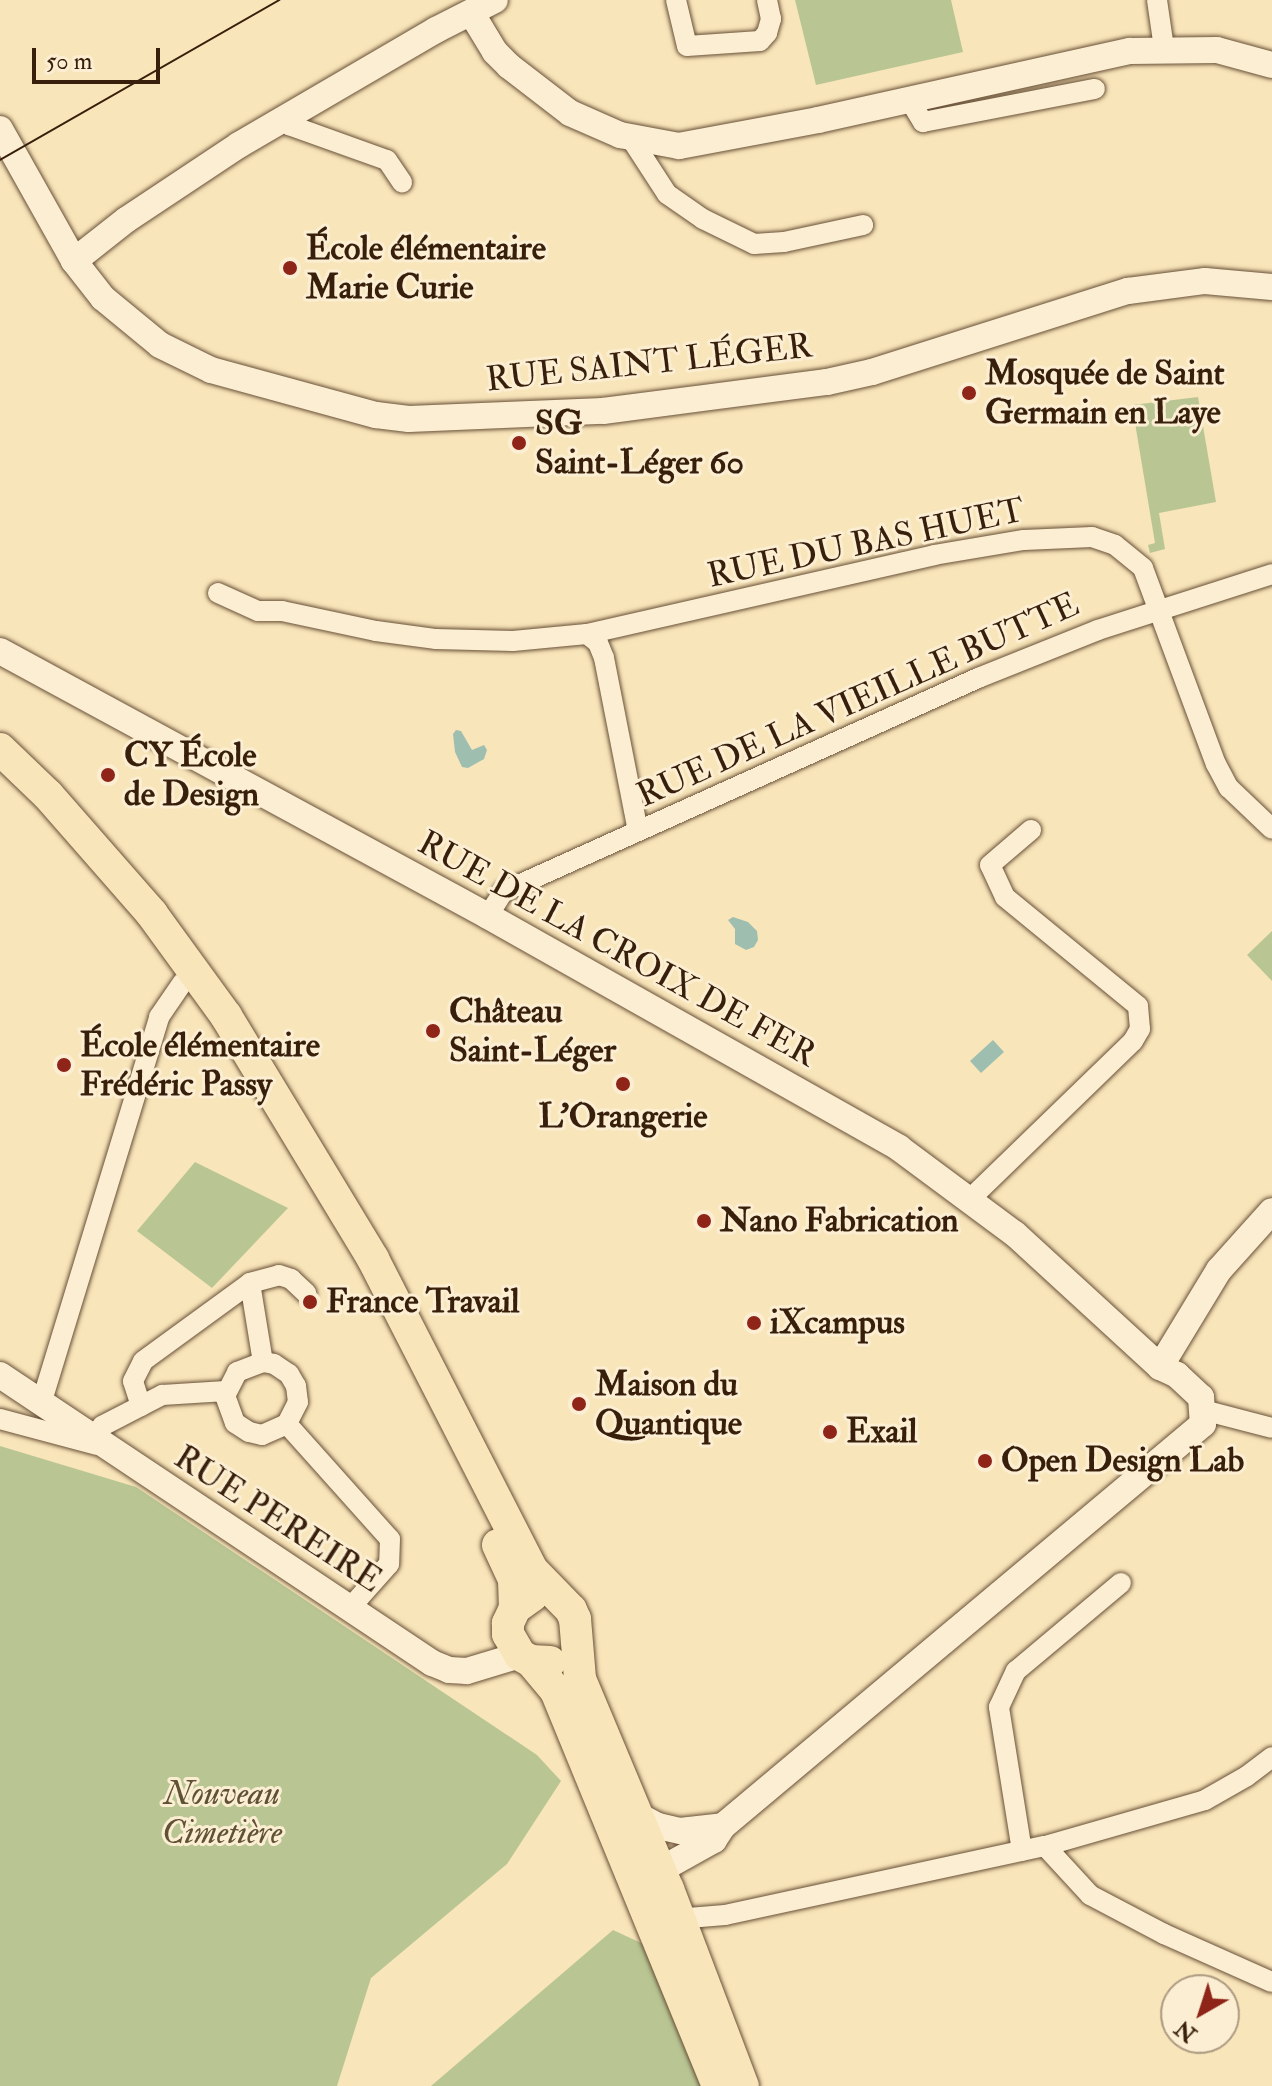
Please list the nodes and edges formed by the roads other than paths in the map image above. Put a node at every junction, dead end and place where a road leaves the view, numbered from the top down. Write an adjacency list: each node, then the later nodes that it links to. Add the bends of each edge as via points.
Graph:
1 (448, 0): 5 (street)
2 (676, 0): 3 (street, via 687,46 760,41 771,19)
3 (767, 0)
4 (1157, 0): 6 (street)
5 (480, 5): 10 (street); 12 (street, via 495,52 526,81 570,113)
6 (1164, 48): 7 (street); 9 (street)
7 (1270, 59)
8 (1095, 89): 9 (street, via 923,122)
9 (909, 99): 12 (street, via 709,142 679,146)
10 (286, 119): 13 (street, via 289,125 387,160); 15 (street, via 126,220)
11 (0, 129): 15 (street, RUE SAINT LÉGER)
12 (630, 137): 14 (street, via 667,194 754,244)
13 (402, 182)
14 (863, 225)
15 (74, 261): 16 (street, RUE SAINT LÉGER, via 103,298 160,345 211,370 409,419 603,411 827,382 1128,291 1205,281)
16 (1272, 287)
17 (1272, 574): 19 (street, RUE DE LA VIEILLE BUTTE)
18 (218, 593): 20 (street, RUE DU BAS HUET, via 258,611 436,639 513,641)
19 (1157, 612): 20 (street, RUE DU BAS HUET, via 1143,568 1130,555 1115,545 1077,536 934,555); 24 (street, RUE DU BAS HUET, via 1229,788); 26 (street, RUE DE LA VIEILLE BUTTE, via 978,678)
20 (587, 634): 26 (street, via 604,658)
21 (0, 651): 27 (street, RUE DE LA CROIX DE FER)
22 (0, 749): 45 (main road, via 48,795 152,914 226,1016 373,1259 533,1571)
23 (0, 774): 28 (main road, via 96,873)
24 (1272, 829)
25 (1031, 830): 29 (street, via 990,865 1005,897 1138,1006 1140,1029)
26 (638, 831): 27 (street, RUE DE LA VIEILLE BUTTE, via 503,892)
27 (488, 916): 29 (street, RUE DE LA CROIX DE FER, via 899,1148)
28 (183, 982): 37 (street, via 159,1017); 47 (main road, via 355,1262 514,1580)
29 (969, 1200): 34 (street, RUE DE LA CROIX DE FER, via 1015,1234)
30 (1272, 1211): 34 (street, via 1219,1270)
31 (250, 1283): 32 (street, via 279,1275); 33 (street); 38 (street, via 143,1361 133,1381)
32 (306, 1293)
33 (263, 1362): 36 (street, via 237,1372); 41 (street, via 284,1370 296,1386 297,1408)
34 (1160, 1367): 39 (street, RUE DE LA CROIX DE FER, via 1164,1380)
35 (0, 1375): 37 (street, RUE PEREIRE)
36 (226, 1391): 38 (street, via 162,1395); 41 (street, via 229,1413 244,1430 266,1435)
37 (41, 1404): 43 (street, RUE PEREIRE)
38 (141, 1406): 43 (street, via 102,1426)
39 (1203, 1410): 42 (street); 53 (street, via 1203,1424)
40 (0, 1419): 43 (street)
41 (287, 1424): 46 (street, via 390,1539 387,1567)
42 (1272, 1428)
43 (101, 1444): 46 (street, RUE PEREIRE)
44 (1121, 1583): 55 (street, via 1016,1671 999,1707)
45 (556, 1597): 47 (main road, via 533,1595); 48 (main road, via 571,1610)
46 (349, 1609): 50 (street, RUE PEREIRE, via 432,1663 457,1671)
47 (511, 1615): 49 (main road, via 512,1646); 50 (street, via 500,1643)
48 (575, 1639): 49 (main road, via 552,1661); 52 (main road, via 580,1679)
49 (525, 1658): 50 (street); 56 (main road, via 556,1691)
50 (479, 1668)
51 (1272, 1757): 54 (street, via 1205,1800)
52 (637, 1815): 53 (street, via 680,1831); 57 (main road)
53 (723, 1826): 57 (street, via 714,1840)
54 (1045, 1846): 55 (street); 59 (street, via 1090,1895)
55 (1022, 1851): 58 (street, via 725,1915)
56 (628, 1859): 57 (street); 60 (main road)
57 (660, 1870): 58 (main road)
58 (676, 1919): 61 (main road)
59 (1272, 1982)
60 (718, 2086)
61 (743, 2086)

